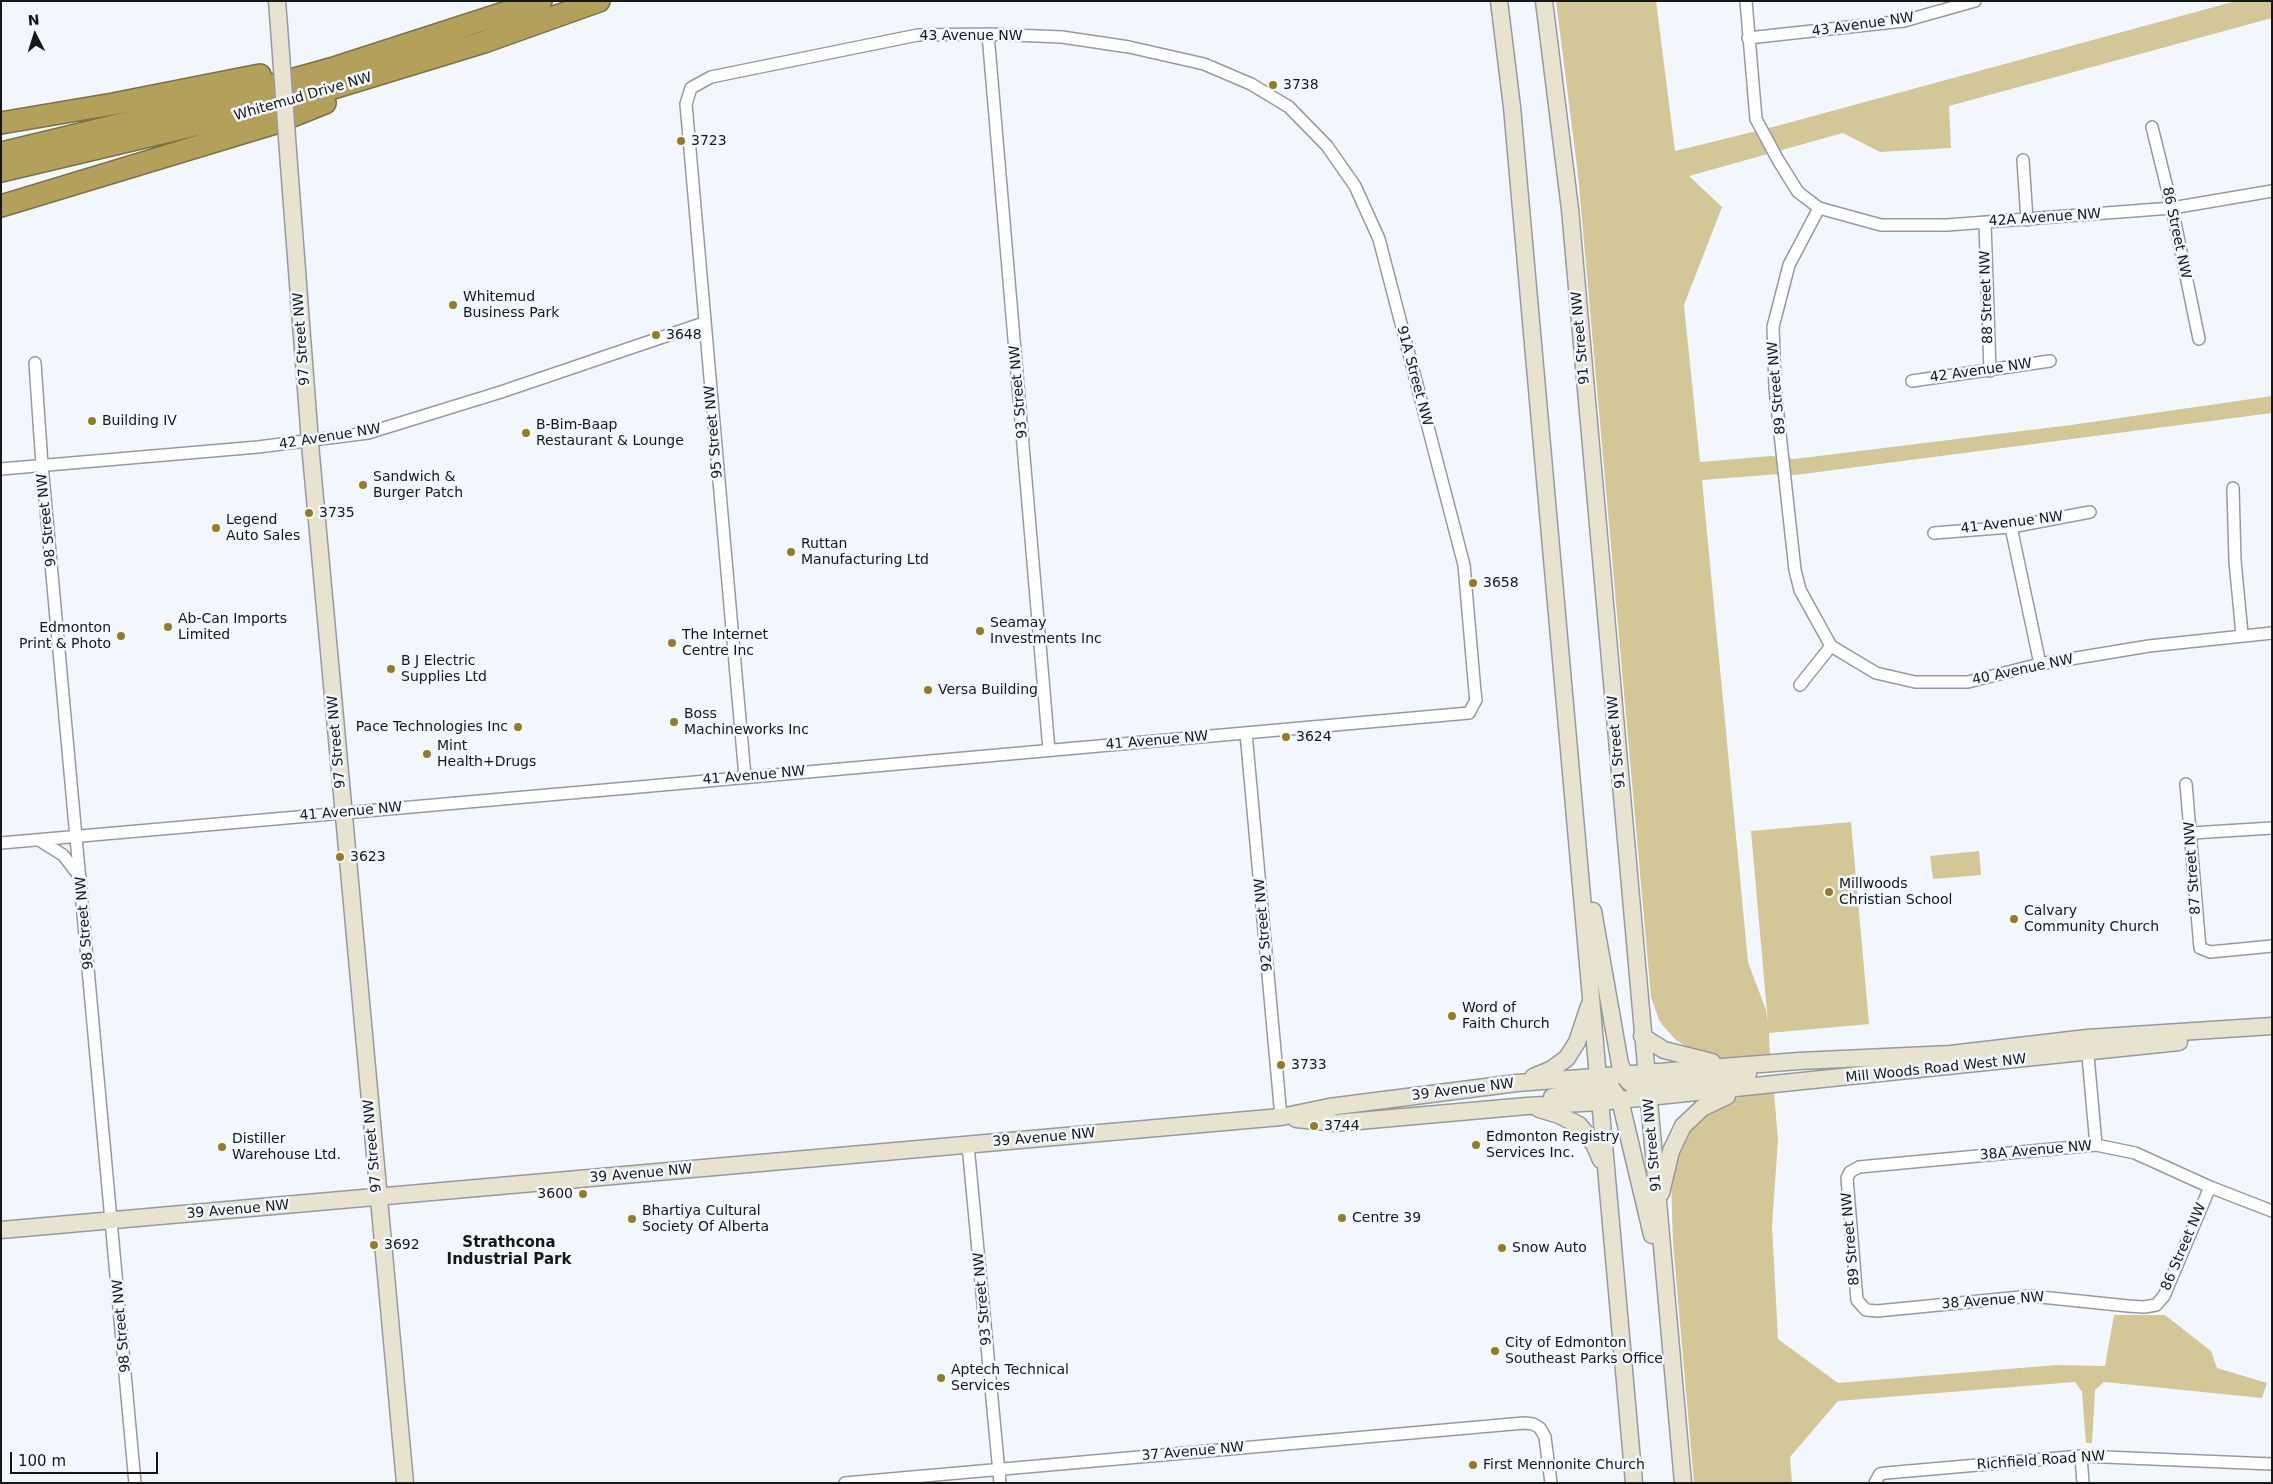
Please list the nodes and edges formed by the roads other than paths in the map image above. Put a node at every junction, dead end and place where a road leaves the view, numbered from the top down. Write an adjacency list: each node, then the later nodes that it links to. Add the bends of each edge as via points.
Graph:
1 (277, 1): 31 (street, 97 Street NW, bridge)
2 (541, 1): 10 (highway, Whitemud Drive NW)
3 (599, 1): 11 (highway, Whitemud Drive NW)
4 (1500, 1): 48 (street)
5 (1544, 1): 60 (street, 91 Street NW, via 1570,209)
6 (1746, 1): 9 (street)
7 (1975, 1): 9 (street, 43 Avenue NW, via 1904,21)
8 (988, 34): 12 (street, 43 Avenue NW, via 1062,37 1130,47 1204,64); 13 (street, 43 Avenue NW, via 898,39 710,77); 45 (street, 93 Street NW)
9 (1748, 38): 21 (street, via 1756,119 1798,192)
10 (337, 67): 14 (highway, via 294,69); 16 (highway, Whitemud Drive NW, via 183,109)
11 (395, 70): 18 (highway, Whitemud Drive NW, via 232,117); 20 (highway, via 299,115)
12 (1252, 84): 43 (street, 91A Street NW, via 1289,107 1327,146 1355,186 1379,239 1464,565 1476,692 1476,700)
13 (691, 88): 25 (street, 95 Street NW, via 686,104)
14 (1, 123)
15 (2152, 127): 22 (street, 86 Street NW)
16 (1, 153)
17 (2023, 160): 23 (street)
18 (1, 171)
19 (2272, 191): 22 (street, 42A Avenue NW)
20 (1, 206)
21 (1819, 208): 24 (street, 42A Avenue NW, via 1881,225); 40 (street, 89 Street NW, via 1789,265 1773,327 1775,388 1795,570 1800,590)
22 (2172, 208): 23 (street, 42A Avenue NW); 26 (street, 86 Street NW)
23 (2027, 220): 24 (street, 42A Avenue NW)
24 (1985, 223): 29 (street, 88 Street NW)
25 (704, 324): 31 (street, 42 Avenue NW, via 396,426); 46 (street, 95 Street NW)
26 (2200, 339)
27 (2050, 361): 29 (street, 42 Avenue NW)
28 (35, 363): 32 (street, 98 Street NW)
29 (1990, 370): 30 (street, 42 Avenue NW)
30 (1912, 380)
31 (310, 442): 32 (street, 42 Avenue NW); 49 (street, 97 Street NW)
32 (42, 465): 33 (street, 42 Avenue NW); 52 (street, 98 Street NW)
33 (1, 469)
34 (2233, 488): 39 (street)
35 (2090, 512): 36 (street, 41 Avenue NW)
36 (2011, 526): 37 (street, 41 Avenue NW); 41 (street)
37 (1934, 533)
38 (2272, 633): 39 (street, 40 Avenue NW)
39 (2242, 634): 41 (street, 40 Avenue NW)
40 (1830, 646): 41 (street, 40 Avenue NW, via 1876,673 1915,682 1968,682); 42 (street)
41 (2040, 664)
42 (1800, 685)
43 (1469, 713): 44 (street, 41 Avenue NW)
44 (1246, 733): 45 (street, 41 Avenue NW); 70 (street, 92 Street NW)
45 (1049, 750): 46 (street, 41 Avenue NW)
46 (745, 777): 49 (street, 41 Avenue NW)
47 (2186, 784): 51 (street, 87 Street NW)
48 (1575, 805): 57 (street); 65 (street, via 1620,1064)
49 (344, 813): 52 (street, 41 Avenue NW); 76 (street, 97 Street NW)
50 (2272, 828): 51 (street)
51 (2192, 833): 56 (street, 87 Street NW, via 2199,944 2203,950)
52 (77, 836): 53 (street, 41 Avenue NW); 55 (street, 98 Street NW)
53 (39, 840): 54 (street, 41 Avenue NW); 55 (street, via 63,855)
54 (1, 843)
55 (80, 877): 79 (street, 98 Street NW)
56 (2272, 946)
57 (1591, 999): 64 (street, via 1577,1042 1567,1058 1552,1069); 67 (street)
58 (2272, 1026): 61 (street, Mill Woods Road West NW)
59 (2272, 1030): 61 (street, Mill Woods Road West NW)
60 (1642, 1036): 63 (street, via 1670,1053); 65 (street, 91 Street NW)
61 (2087, 1046): 62 (street, Mill Woods Road West NW); 66 (street, Mill Woods Road West NW); 72 (street)
62 (1799, 1061): 63 (street, Mill Woods Road West NW); 65 (street, via 1743,1076)
63 (1736, 1065): 65 (street, Mill Woods Road West NW)
64 (1517, 1083): 67 (street, 39 Avenue NW); 70 (street, 39 Avenue NW, via 1329,1107)
65 (1639, 1084): 66 (street, Mill Woods Road West NW); 67 (street, Mill Woods Road West NW); 67 (street); 77 (street, 91 Street NW)
66 (1748, 1087): 77 (street, via 1711,1102 1693,1114 1683,1126 1671,1151)
67 (1607, 1091): 68 (street, 39 Avenue NW); 69 (street); 74 (street); 83 (street, via 1653,1240)
68 (1527, 1106): 69 (street, 39 Avenue NW); 74 (street, via 1566,1118 1584,1130 1599,1153)
69 (1490, 1110): 70 (street, 39 Avenue NW, via 1336,1123)
70 (1281, 1117): 71 (street, 39 Avenue NW)
71 (968, 1145): 76 (street, 39 Avenue NW); 86 (street, 93 Street NW)
72 (2096, 1146): 73 (street, 38A Avenue NW, via 1859,1167); 75 (street, 38A Avenue NW, via 2135,1153)
73 (1850, 1172): 82 (street, 89 Street NW, via 1847,1184 1856,1292)
74 (1607, 1179): 92 (street)
75 (2210, 1187): 78 (street, 38A Avenue NW); 81 (street, 86 Street NW, via 2164,1296)
76 (378, 1197): 79 (street, 39 Avenue NW); 88 (street, 97 Street NW)
77 (1658, 1205): 83 (street, 91 Street NW)
78 (2272, 1211)
79 (112, 1221): 80 (street, 39 Avenue NW); 87 (street, 98 Street NW)
80 (1, 1230)
81 (2156, 1305): 82 (street, 38 Avenue NW, via 2128,1306 2032,1296 1877,1311 1866,1310)
82 (1862, 1306)
83 (1669, 1323): 93 (street, 91 Street NW)
84 (2080, 1456): 85 (street, Richfield Road NW); 94 (street, Richfield Road NW, via 1886,1472 1880,1474); 95 (street)
85 (2272, 1464)
86 (998, 1469): 89 (street, 37 Avenue NW); 90 (street, 93 Street NW); 91 (street, 37 Avenue NW, via 1524,1423 1540,1428 1547,1447)
87 (135, 1483)
88 (405, 1483)
89 (846, 1483)
90 (1000, 1483)
91 (1551, 1483)
92 (1634, 1483)
93 (1683, 1483)
94 (1875, 1483)
95 (2082, 1483)

